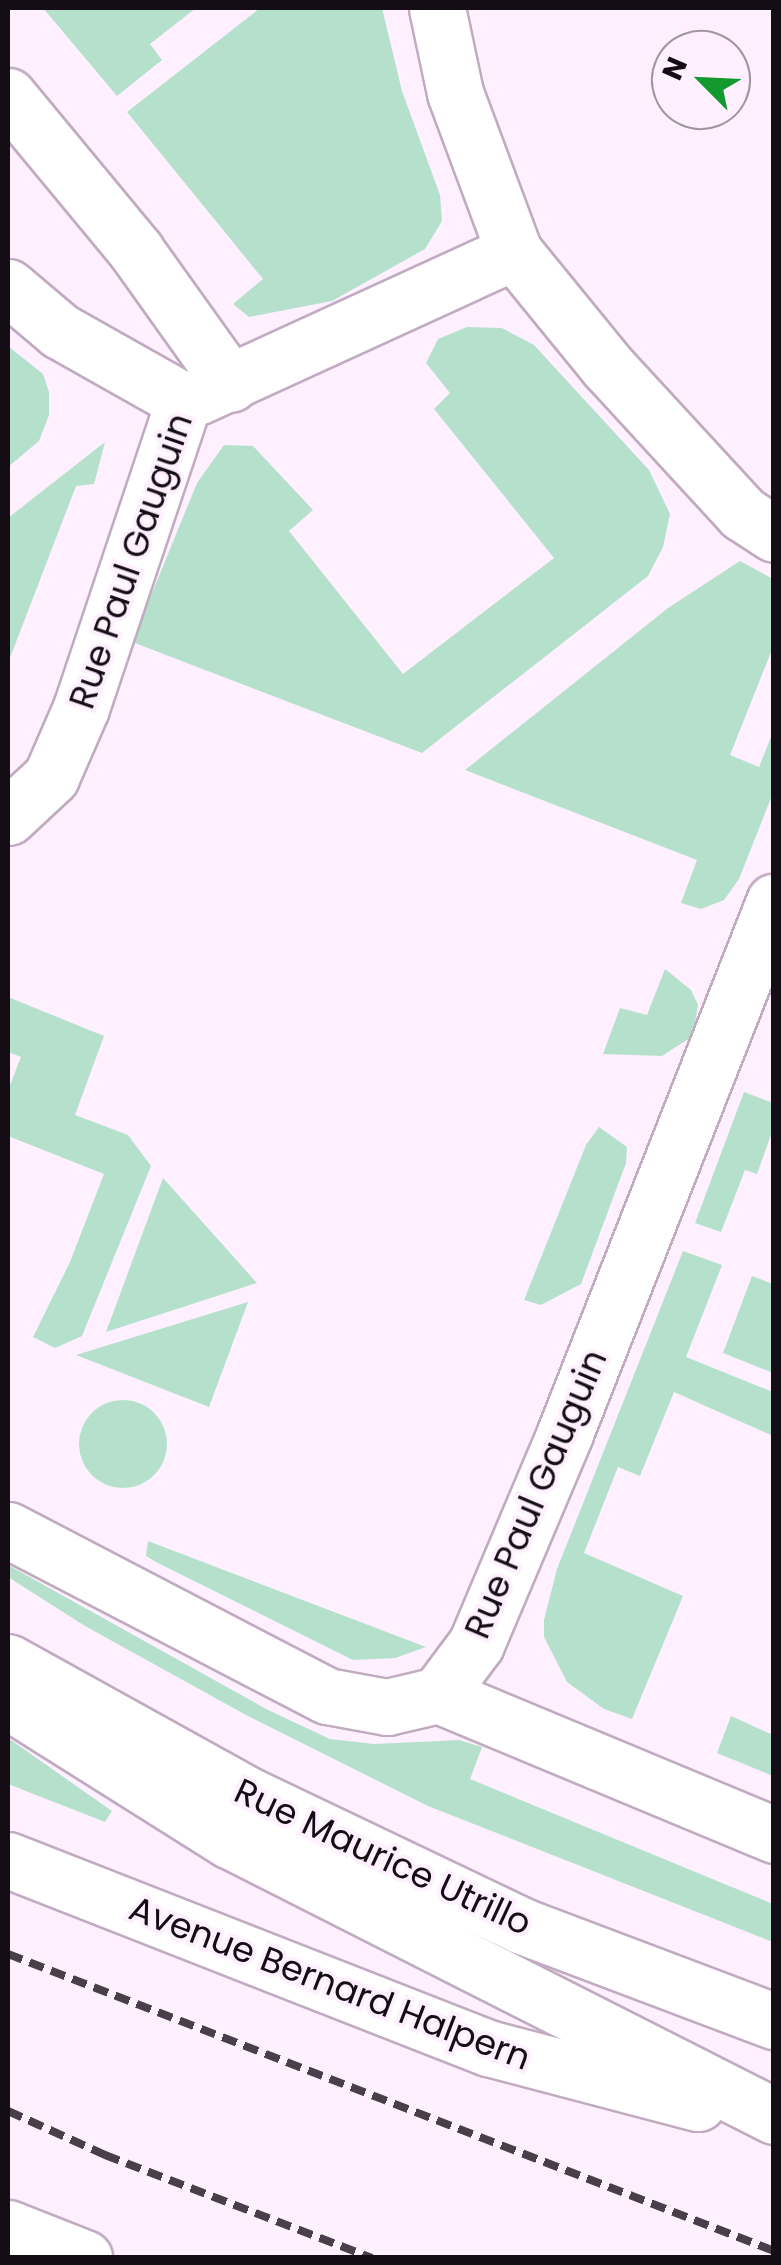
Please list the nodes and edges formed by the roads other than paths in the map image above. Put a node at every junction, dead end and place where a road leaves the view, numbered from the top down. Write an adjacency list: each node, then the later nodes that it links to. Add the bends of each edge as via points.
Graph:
1 (437, 8): 3 (main road, via 455,93)
2 (8, 96): 5 (main road, via 136,252)
3 (514, 252): 5 (main road, Rue Paul Gauguin); 6 (main road, via 606,366 742,512)
4 (8, 287): 5 (main road, via 60,331)
5 (208, 393): 7 (main road, Rue Paul Gauguin, via 50,776)
6 (774, 534)
7 (8, 816)
8 (774, 902): 11 (main road, Rue Paul Gauguin, via 476,1644)
9 (8, 1530): 11 (main road, via 327,1696 387,1706)
10 (8, 1662): 15 (main road, Rue Maurice Utrillo, via 252,1798 522,1926)
11 (438, 1695): 13 (main road)
12 (8, 1701): 16 (main road, via 229,1840)
13 (774, 1834)
14 (8, 1860): 16 (main road, Avenue Bernard Halpern, via 488,2048)
15 (774, 2021)
16 (774, 2119)
17 (8, 2228): 18 (main road)
18 (84, 2258)

